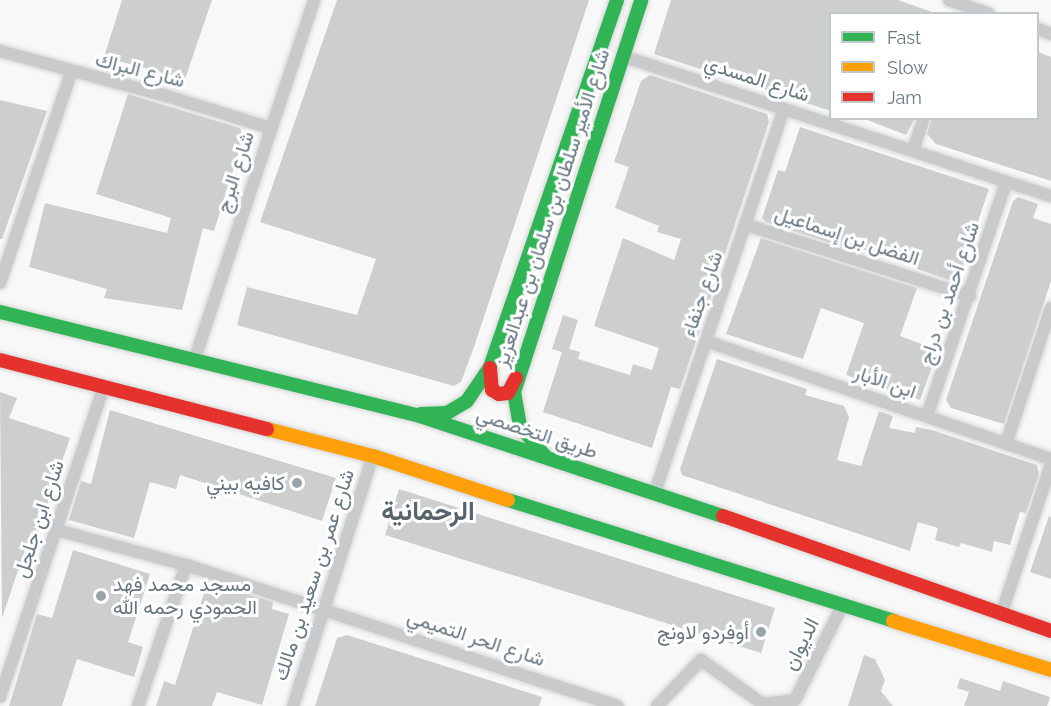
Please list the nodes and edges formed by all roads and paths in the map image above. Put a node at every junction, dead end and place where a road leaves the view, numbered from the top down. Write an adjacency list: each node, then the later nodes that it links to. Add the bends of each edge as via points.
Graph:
1 (314, 0): 12 (street, شارع البرج)
2 (617, 0): 24 (main road, شارع الأمير سلطان بن سلمان بن عبدالعزيز)
3 (641, 0): 8 (main road, شارع الأمير سلطان بن سلمان بن عبدالعزيز)
4 (949, 0): 5 (street)
5 (961, 9): 6 (street)
6 (978, 12)
7 (0, 51): 9 (street, شارع البراك)
8 (622, 56): 10 (street, شارع المسدي); 25 (main road, شارع الأمير سلطان بن سلمان بن عبدالعزيز)
9 (71, 73): 12 (street, شارع البراك, via 170,97); 17 (street)
10 (784, 109): 13 (street, شارع المسدي); 16 (street, شارع جنفاء)
11 (923, 120): 13 (street)
12 (270, 129): 22 (street, شارع البرج)
13 (913, 150): 14 (street, شارع المسدي)
14 (1006, 183): 15 (street, شارع المسدي); 18 (street, شارع أحمد بن دراج)
15 (1051, 196)
16 (747, 225): 18 (street, الفضل بن إسماعيل); 21 (street, شارع جنفاء)
17 (0, 283)
18 (970, 296): 28 (street, شارع أحمد بن دراج)
19 (0, 312): 22 (main road, طريق التخصصي)
20 (1050, 315): 29 (street)
21 (706, 341): 28 (street, ابن الأبار); 34 (street, شارع جنفاء)
22 (195, 358): 27 (main road, طريق التخصصي)
23 (0, 360): 26 (main road)
24 (490, 367): 25 (main road, via 492,390 499,394 508,393); 27 (main road, شارع الأمير سلطان بن سلمان بن عبدالعزيز, via 467,401 447,413)
25 (518, 374): 31 (main road, شارع الأمير سلطان بن سلمان بن عبدالعزيز, via 514,392 520,426)
26 (104, 387): 30 (main road); 35 (street, شارع ابن جلجل)
27 (417, 415): 31 (main road, طريق التخصصي)
28 (927, 416): 29 (street, ابن الأبار)
29 (1006, 444): 32 (street, ابن الأبار)
30 (373, 456): 37 (main road); 38 (street, شارع عمر بن سعيد بن مالك)
31 (545, 456): 34 (main road, طريق التخصصي)
32 (1051, 459)
33 (1051, 465): 39 (street)
34 (655, 492): 39 (main road, طريق التخصصي)
35 (57, 530): 36 (street, شارع الحر التميمي); 42 (street, شارع ابن جلجل)
36 (186, 565): 38 (street, شارع الحر التميمي); 44 (street)
37 (842, 606): 41 (main road); 43 (street, الديوان)
38 (322, 608): 45 (street, شارع عمر بن سعيد بن مالك); 46 (street, شارع الحر التميمي)
39 (1000, 615): 40 (main road, طريق التخصصي)
40 (1051, 631)
41 (1051, 670)
42 (0, 697)
43 (798, 703): 47 (street, via 762,704 701,660)
44 (138, 706)
45 (293, 706)
46 (618, 706)
47 (657, 706)

